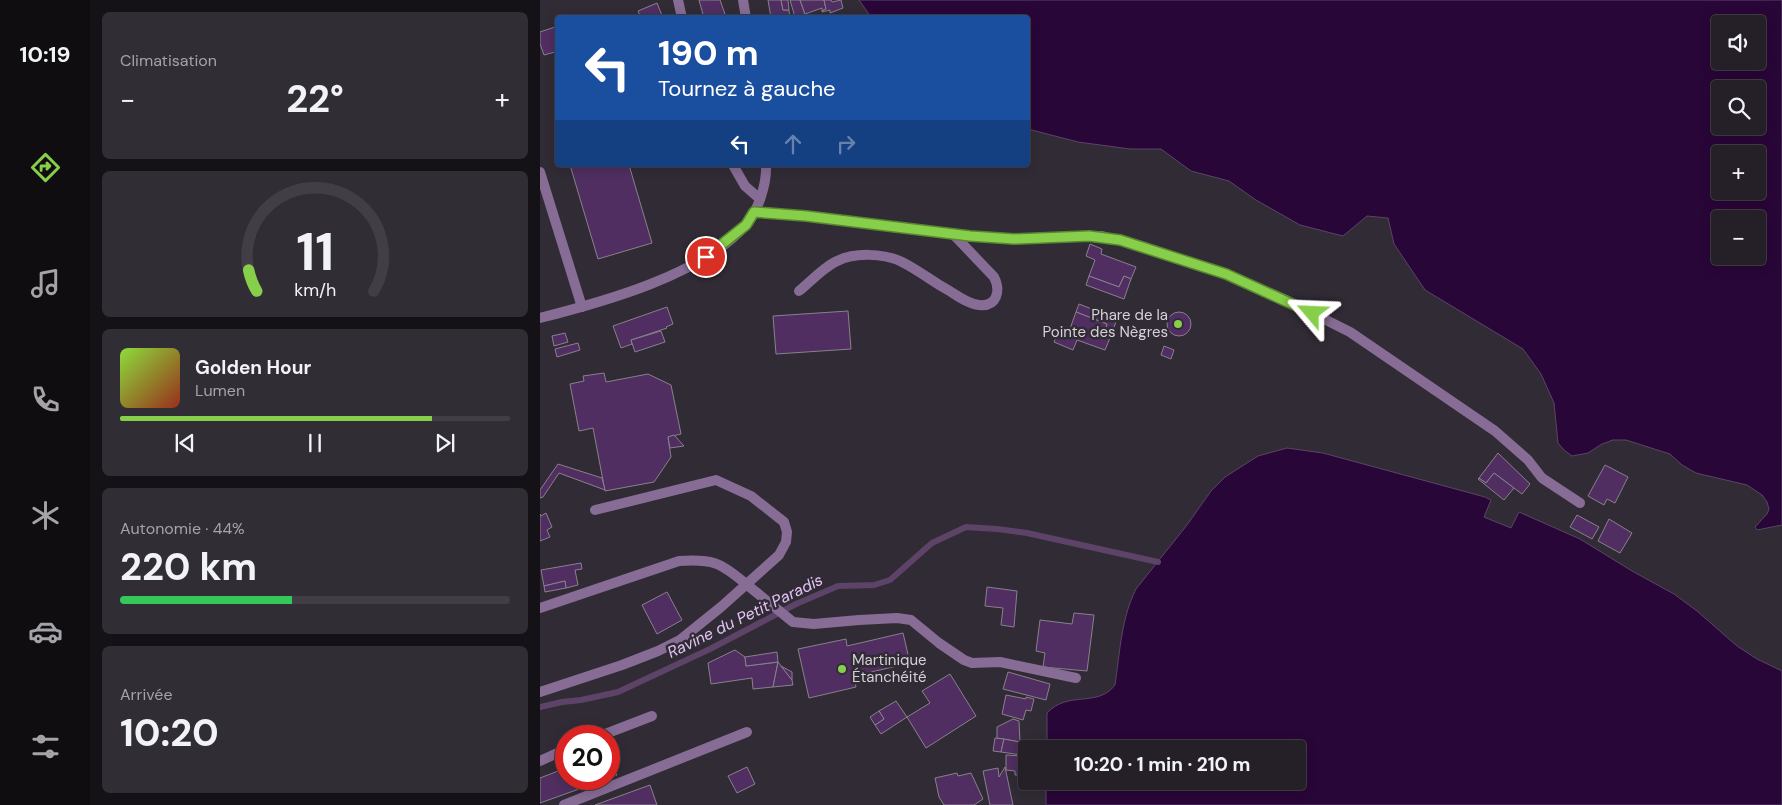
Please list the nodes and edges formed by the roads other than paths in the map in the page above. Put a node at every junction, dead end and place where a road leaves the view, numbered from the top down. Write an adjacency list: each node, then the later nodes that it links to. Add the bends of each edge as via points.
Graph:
1 (678, 0): 3 (street)
2 (742, 0): 4 (street)
3 (681, 15)
4 (745, 15)
5 (734, 167): 8 (street, via 745,186)
6 (766, 167): 8 (street)
7 (540, 172): 12 (street)
8 (760, 199): 9 (street)
9 (754, 212): 10 (street); 12 (street, via 746,225 706,257 670,275)
10 (954, 234): 11 (street, via 994,277 998,288 991,303 972,304 900,262 864,255 834,263); 14 (street, via 1014,239 1102,236 1226,274 1350,332 1494,432 1528,460 1542,478)
11 (799, 291)
12 (582, 307): 13 (street)
13 (540, 318)
14 (1580, 503)
15 (595, 510): 16 (street, via 716,480 751,496 784,522 788,532 779,555)
16 (746, 584): 17 (street, via 729,569 716,563 679,560); 18 (street, via 793,622 911,620 939,643 972,663 1000,662); 19 (street, via 670,646)
17 (540, 608)
18 (1076, 678)
19 (540, 692)
20 (652, 716): 21 (street)
21 (620, 728)
22 (747, 732): 25 (street)
23 (555, 754): 24 (street)
24 (540, 761)
25 (564, 805)

